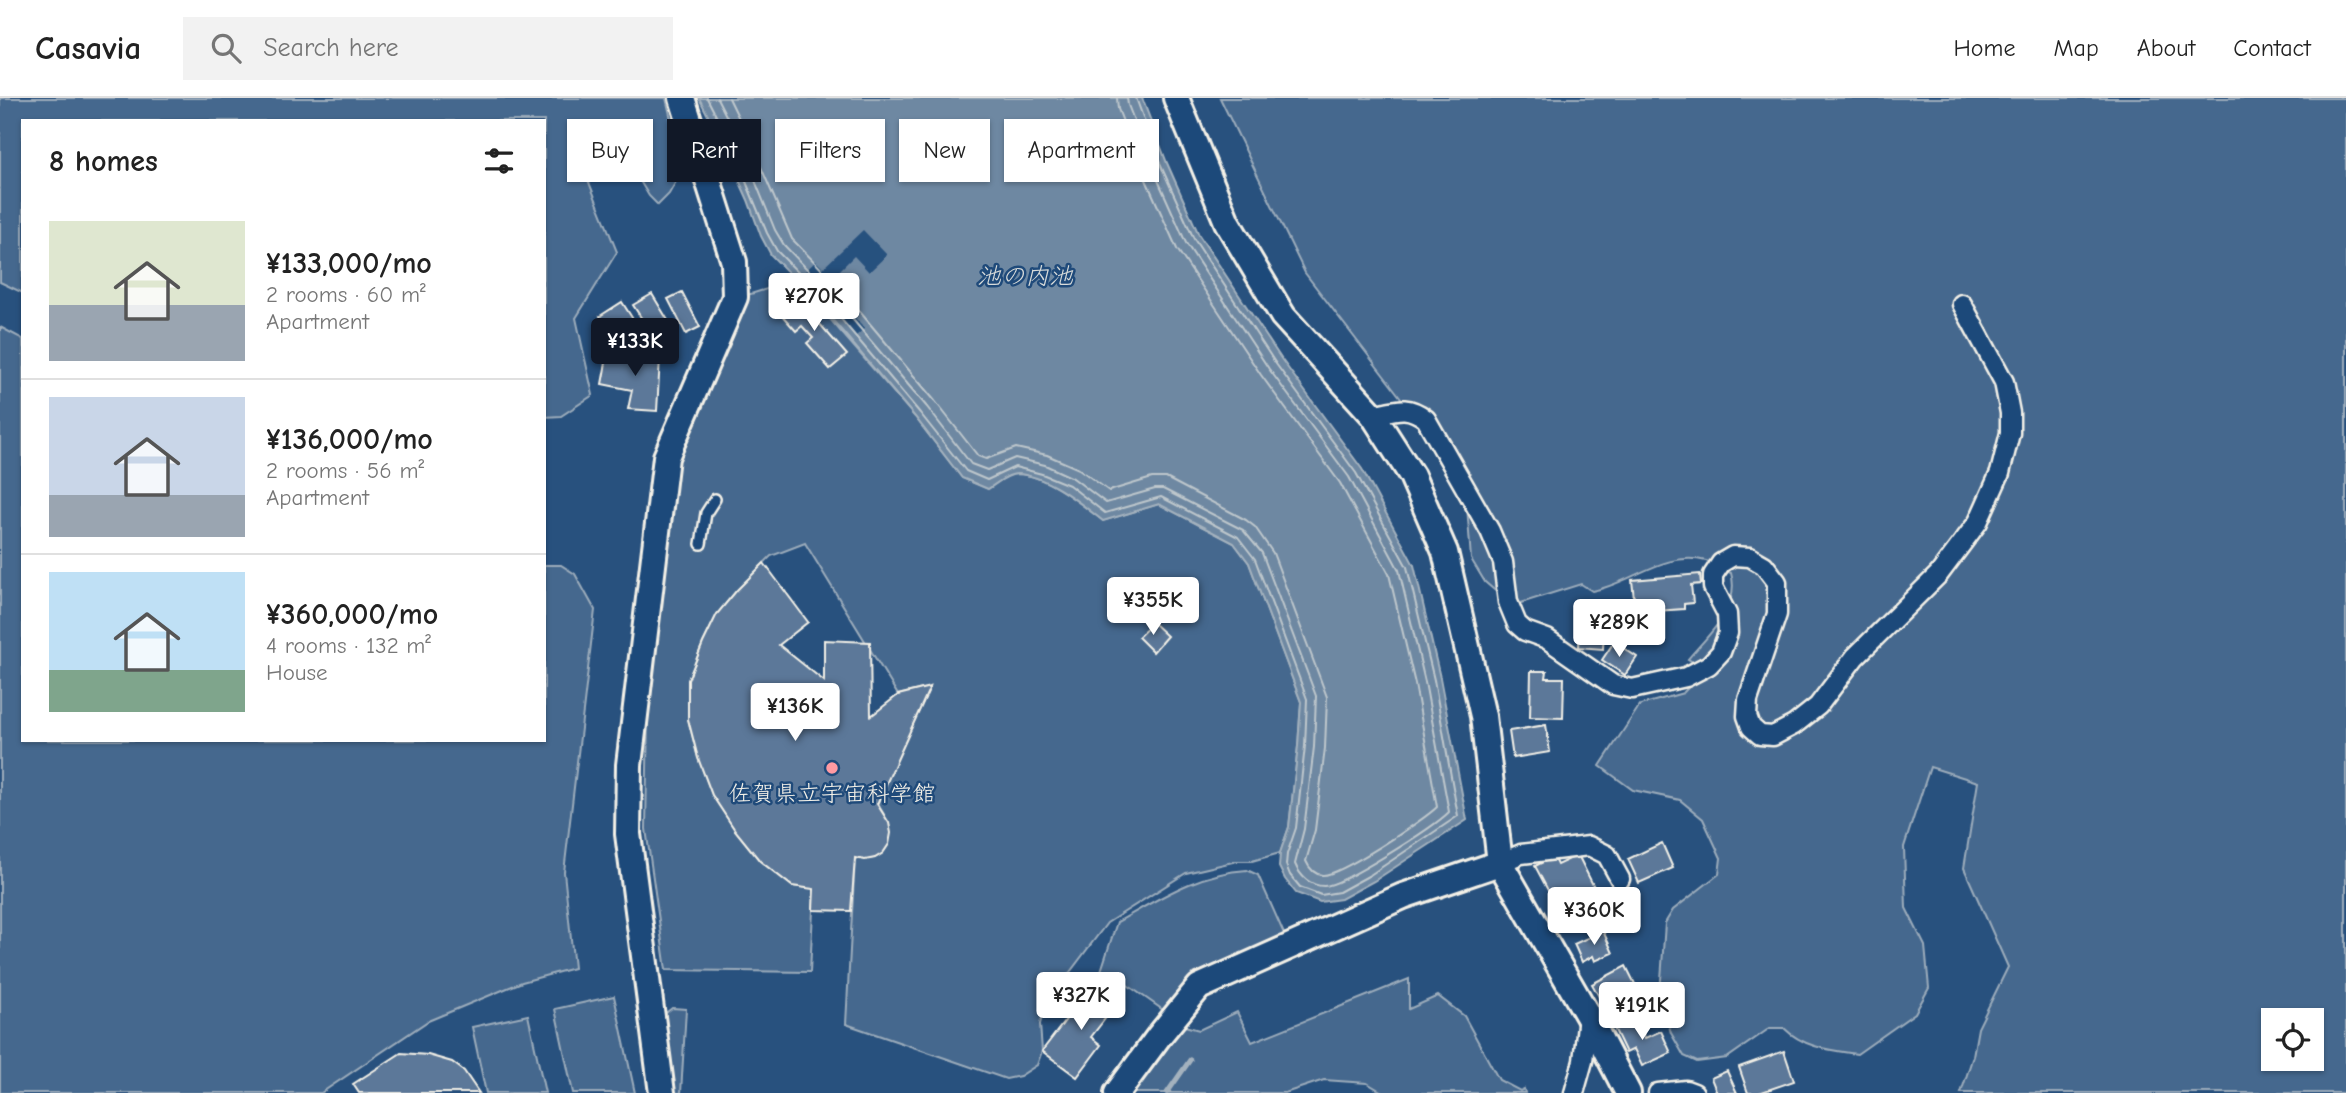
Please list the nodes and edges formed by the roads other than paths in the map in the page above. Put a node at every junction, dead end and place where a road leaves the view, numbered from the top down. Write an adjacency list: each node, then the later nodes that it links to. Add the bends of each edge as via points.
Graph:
1 (682, 98): 10 (street, via 734,262 735,298 666,457 629,765 628,834)
2 (1176, 98): 4 (street, via 1227,222 1283,316)
3 (1962, 304): 4 (street, via 2004,382 2010,433 2000,473 1978,523 1939,574 1856,657 1818,706 1773,736 1760,734 1747,716 1748,700 1777,614 1777,582 1764,565 1733,556 1713,575 1713,587 1727,614 1728,633 1709,666 1686,677 1632,689 1613,685 1517,624 1508,602 1503,562 1490,531 1426,419 1413,409)
4 (1373, 415): 7 (street, via 1412,476 1445,552 1483,716)
5 (715, 499): 6 (lane, via 706,513)
6 (701, 544)
7 (1500, 863): 8 (street, via 1521,854 1589,846 1607,855); 9 (street); 11 (street, via 1403,896 1199,986)
8 (1620, 879)
9 (1587, 1016): 12 (street, via 1583,1061); 13 (street)
10 (662, 1093)
11 (1117, 1093)
12 (1574, 1093)
13 (1628, 1093)
14 (1658, 1093): 15 (street)
15 (1694, 1093)

